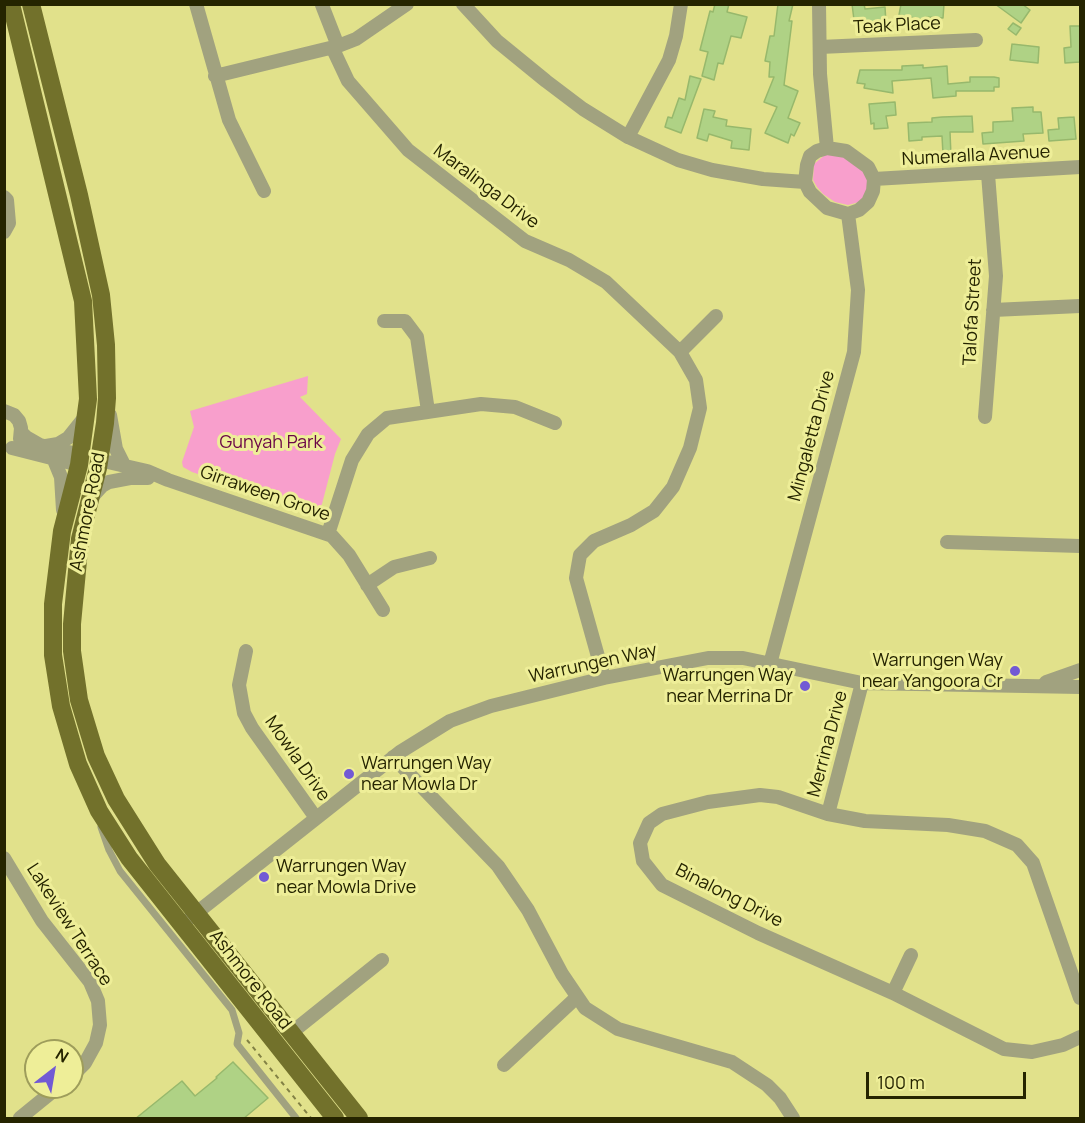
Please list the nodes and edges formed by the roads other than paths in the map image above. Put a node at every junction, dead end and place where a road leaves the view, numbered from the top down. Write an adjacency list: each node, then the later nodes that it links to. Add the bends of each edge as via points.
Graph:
1 (11, 4): 31 (main road, Ashmore Road, via 83,301)
2 (31, 4): 28 (main road, Ashmore Road, via 101,295)
3 (196, 4): 12 (street)
4 (322, 4): 10 (street, Maralinga Drive)
5 (407, 4): 10 (street, via 356,39)
6 (463, 4): 13 (street, via 496,41 537,75)
7 (819, 4): 11 (street)
8 (677, 7): 13 (street, via 676,36 669,60)
9 (976, 40): 11 (street, Teak Place)
10 (335, 47): 12 (street); 27 (street, Maralinga Drive, via 348,81 408,150 525,241 606,282)
11 (820, 47): 14 (street)
12 (215, 76): 19 (street, via 228,120)
13 (628, 137): 18 (street, via 678,160 712,170)
14 (827, 148): 17 (street, via 846,151 859,159); 18 (street, via 810,156)
15 (1080, 167): 16 (street, Numeralla Avenue)
16 (988, 174): 17 (street, Numeralla Avenue); 24 (street, Talofa Street, via 996,276)
17 (874, 179): 21 (street, via 868,202)
18 (805, 182): 21 (street, via 827,208)
19 (264, 191)
20 (4, 197): 22 (street, via 9,224)
21 (848, 214): 52 (street, Mingaletta Drive, via 858,290 854,352)
22 (4, 232)
23 (1080, 306): 24 (street)
24 (993, 310): 32 (street, Talofa Street)
25 (716, 316): 27 (street)
26 (384, 321): 30 (street, via 405,321 417,337)
27 (680, 351): 54 (street, Maralinga Drive, via 696,380 700,408 690,448 673,486 654,511 594,541 580,555 576,578)
28 (107, 398): 39 (main road, Ashmore Road); 40 (street, via 116,449)
29 (4, 411): 34 (street, via 17,418)
30 (428, 411): 33 (street, via 481,404 515,407); 45 (street, via 387,418 368,434 352,460)
31 (86, 414): 35 (street, via 68,438); 38 (main road, Ashmore Road)
32 (985, 417)
33 (555, 423)
34 (21, 432): 35 (street); 36 (street, via 18,443)
35 (43, 446): 38 (street)
36 (8, 450): 37 (street)
37 (54, 460): 38 (street); 44 (street, via 62,477)
38 (80, 460): 39 (main road); 44 (main road, Ashmore Road)
39 (99, 464): 40 (street, Girraween Grove); 41 (street, Girraween Grove); 43 (main road, Ashmore Road)
40 (124, 465): 42 (street, Girraween Grove)
41 (148, 478): 42 (street, Girraween Grove); 43 (street, via 109,482)
42 (168, 480): 45 (street, Girraween Grove)
43 (90, 500): 63 (main road, Ashmore Road, via 80,539 73,603 72,651 79,700 96,756 116,799 157,864)
44 (63, 527): 59 (main road, Ashmore Road, via 53,604 53,655 61,706)
45 (328, 534): 49 (street, Girraween Grove, via 344,547)
46 (947, 542): 47 (street)
47 (1080, 546)
48 (430, 558): 49 (street, via 394,567)
49 (368, 585): 50 (street, Girraween Grove)
50 (383, 610)
51 (246, 651): 61 (street, Mowla Drive, via 239,684 244,713)
52 (770, 664): 54 (street, Warrungen Way, via 742,658 708,658); 55 (street, Warrungen Way)
53 (1080, 670): 56 (street)
54 (604, 678): 58 (street, Warrungen Way, via 491,706 450,721)
55 (862, 682): 56 (street, Warrungen Way); 60 (street, Merrina Drive)
56 (1033, 687): 57 (street, Warrungen Way)
57 (1080, 687)
58 (393, 757): 61 (street, Warrungen Way); 68 (street, via 498,866)
59 (91, 793): 64 (main road, Ashmore Road, via 122,848); 76 (lane, via 107,845 120,871 232,1010 239,1033 237,1044)
60 (828, 814): 67 (street, Binalong Drive, via 760,795 708,802 662,814 649,823 640,843 643,861 662,885); 69 (street, Binalong Drive, via 865,821 986,831 1017,846 1033,863)
61 (316, 818): 63 (street, Warrungen Way)
62 (4, 858): 72 (street, Lakeview Terrace, via 42,921 90,982 98,1001 100,1025 96,1043)
63 (197, 913): 64 (street, Warrungen Way); 70 (main road, Ashmore Road)
64 (182, 924): 77 (main road, Ashmore Road)
65 (911, 955): 67 (street)
66 (382, 960): 70 (street)
67 (892, 993): 71 (street, Binalong Drive, via 1004,1049 1032,1052 1063,1045)
68 (577, 996): 73 (street); 79 (street, via 585,1008 618,1029 732,1062 767,1085)
69 (1080, 998)
70 (291, 1033): 78 (main road, Ashmore Road)
71 (1080, 1036)
72 (84, 1064)
73 (504, 1065)
74 (44, 1099): 75 (street)
75 (21, 1119)
76 (297, 1119)
77 (335, 1119)
78 (359, 1119)
79 (793, 1119)

